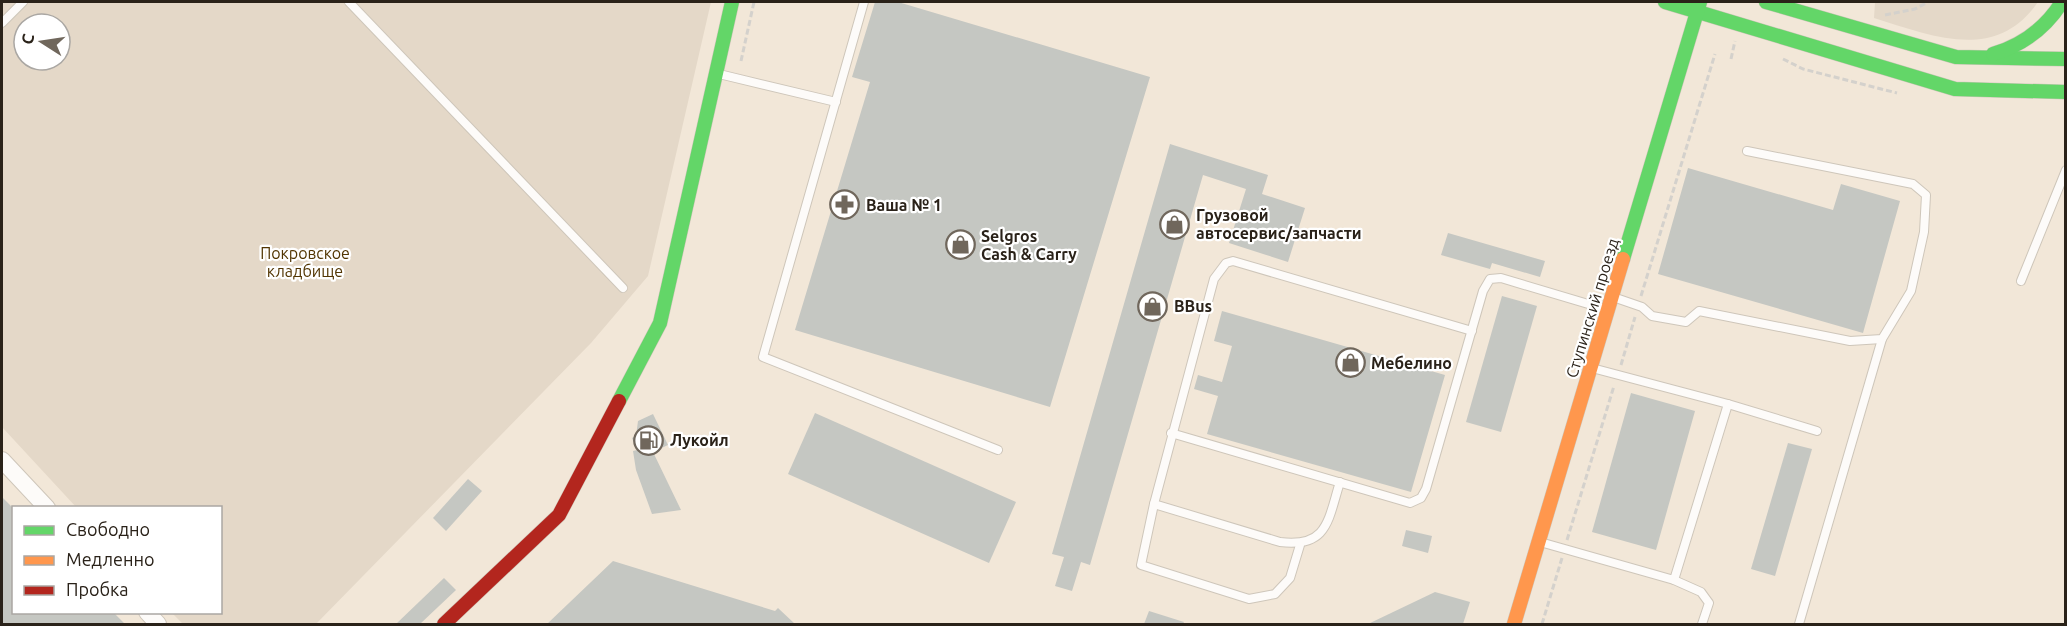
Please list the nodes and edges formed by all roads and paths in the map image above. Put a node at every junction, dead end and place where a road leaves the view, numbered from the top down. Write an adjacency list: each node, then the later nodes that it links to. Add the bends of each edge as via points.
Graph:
1 (23, 2): 12 (lane)
2 (349, 2): 29 (lane)
3 (732, 2): 21 (street)
4 (754, 2): 20 (path)
5 (864, 2): 25 (lane)
6 (1665, 2): 10 (street)
7 (1766, 2): 17 (street, via 1935,53)
8 (1928, 2): 11 (path)
9 (2062, 2): 13 (street)
10 (1699, 6): 23 (street, via 1929,83 1955,89); 30 (street, Ступинский проезд)
11 (1882, 16)
12 (2, 23)
13 (2046, 27): 17 (street, via 2003,51); 18 (street)
14 (1735, 41): 16 (path)
15 (1715, 54): 31 (path)
16 (1731, 59)
17 (1976, 59): 18 (street)
18 (2047, 59): 19 (street); 22 (street)
19 (2066, 60): 22 (street)
20 (741, 61)
21 (716, 73): 25 (lane); 48 (street, via 660,323 559,515)
22 (2057, 77): 23 (street)
23 (2010, 92): 24 (street)
24 (2066, 92)
25 (836, 102): 39 (lane, via 763,357)
26 (1747, 151): 33 (lane, via 1913,184 1926,195 1924,232 1911,291)
27 (2066, 170): 28 (lane)
28 (2021, 281)
29 (624, 288)
30 (1610, 304): 31 (lane); 32 (lane, via 1501,278 1490,279); 34 (street, Ступинский проезд)
31 (1639, 306): 33 (lane, via 1653,316 1686,322 1699,311 1850,341); 35 (path)
32 (1472, 331): 38 (lane, via 1233,261 1227,263 1214,279); 41 (lane, via 1421,498 1410,503)
33 (1882, 339): 52 (lane)
34 (1591, 368): 35 (lane); 44 (street, Ступинский проезд)
35 (1618, 375): 36 (lane); 46 (path)
36 (1728, 404): 37 (lane); 47 (lane)
37 (1817, 431)
38 (1171, 433): 41 (lane); 42 (lane)
39 (998, 450)
40 (2, 460): 43 (street)
41 (1340, 482): 45 (lane, via 1327,524 1316,537)
42 (1154, 504): 45 (lane); 45 (lane, via 1141,565 1249,599 1275,594 1290,578)
43 (46, 506)
44 (1539, 542): 46 (lane); 49 (street, Ступинский проезд)
45 (1300, 545)
46 (1564, 549): 47 (lane); 50 (path)
47 (1674, 580): 51 (lane, via 1701,592 1709,603)
48 (444, 624)
49 (1514, 624)
50 (1542, 624)
51 (1702, 624)
52 (1799, 624)

